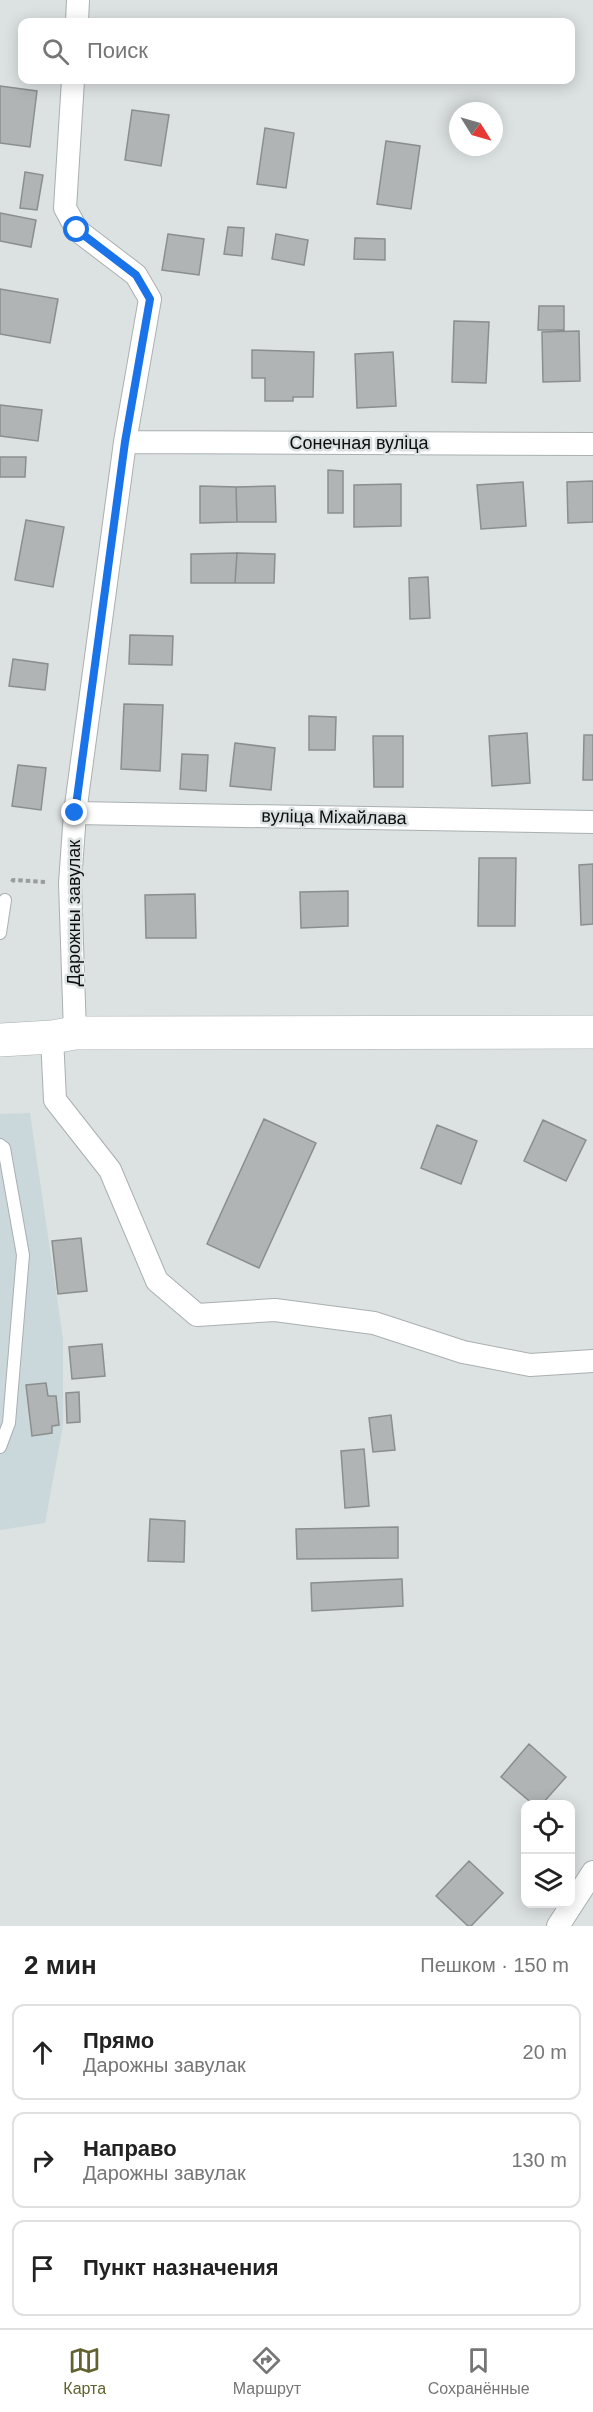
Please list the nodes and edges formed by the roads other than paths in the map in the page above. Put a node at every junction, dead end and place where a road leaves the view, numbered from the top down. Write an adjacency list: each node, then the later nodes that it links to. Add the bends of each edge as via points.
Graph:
1 (78, 0): 2 (street)
2 (77, 18)
3 (73, 84): 4 (street, Дарожны завулак, via 65,208 77,230 136,275 150,299)
4 (125, 442): 5 (street, Сонечная вуліца); 6 (street, Дарожны завулак)
5 (593, 444)
6 (75, 813): 7 (street, вуліца Міхайлава); 11 (street, Дарожны завулак)
7 (593, 822)
8 (5, 900): 9 (lane)
9 (0, 933)
10 (593, 1032): 11 (street)
11 (64, 1035): 12 (street); 14 (street, Дарожны завулак, via 55,1100 110,1170 157,1281 197,1315 275,1310 374,1323 463,1352 530,1365)
12 (0, 1040)
13 (0, 1145): 15 (lane, via 4,1148 22,1256 9,1423)
14 (593, 1361)
15 (0, 1447)
16 (593, 1872): 17 (street)
17 (558, 1926)

